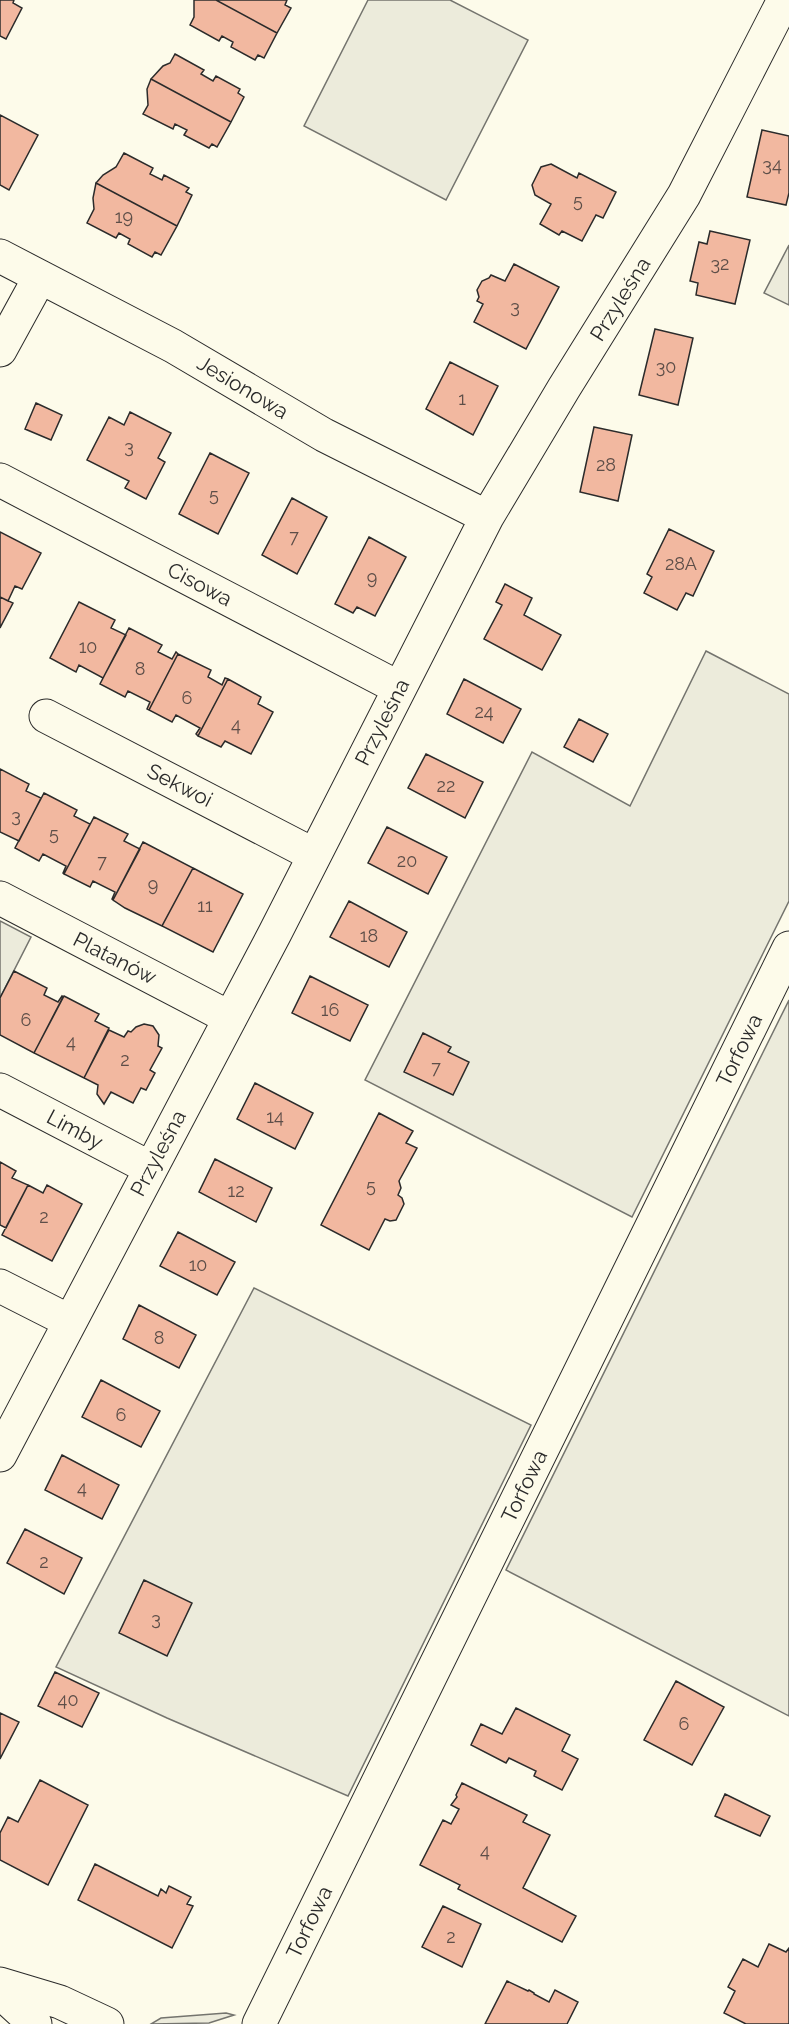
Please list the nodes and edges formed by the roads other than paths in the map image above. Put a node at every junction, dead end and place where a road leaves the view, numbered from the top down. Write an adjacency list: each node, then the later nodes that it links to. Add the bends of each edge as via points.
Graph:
1 (784, 0): 6 (street, Przyleśna, via 684,195)
2 (0, 256): 3 (street, Jesionowa)
3 (40, 277): 4 (street); 6 (street, Jesionowa, via 173,346 324,435)
4 (0, 350)
5 (0, 480): 7 (street, Cisowa)
6 (487, 517): 7 (street, Przyleśna)
7 (399, 688): 9 (street, Przyleśna)
8 (46, 716): 9 (street, Sekwoi)
9 (314, 855): 12 (street, Przyleśna)
10 (0, 898): 12 (street, Platanów)
11 (789, 948): 22 (street, Torfowa)
12 (230, 1018): 14 (street, Przyleśna)
13 (0, 1090): 14 (street, Limby)
14 (150, 1168): 16 (street, Przyleśna)
15 (0, 1286): 16 (street)
16 (69, 1322): 17 (street, Przyleśna)
17 (0, 1455)
18 (0, 1984): 21 (street, via 60,2002)
19 (0, 1992): 20 (street)
20 (35, 2024)
21 (107, 2024)
22 (259, 2024)

